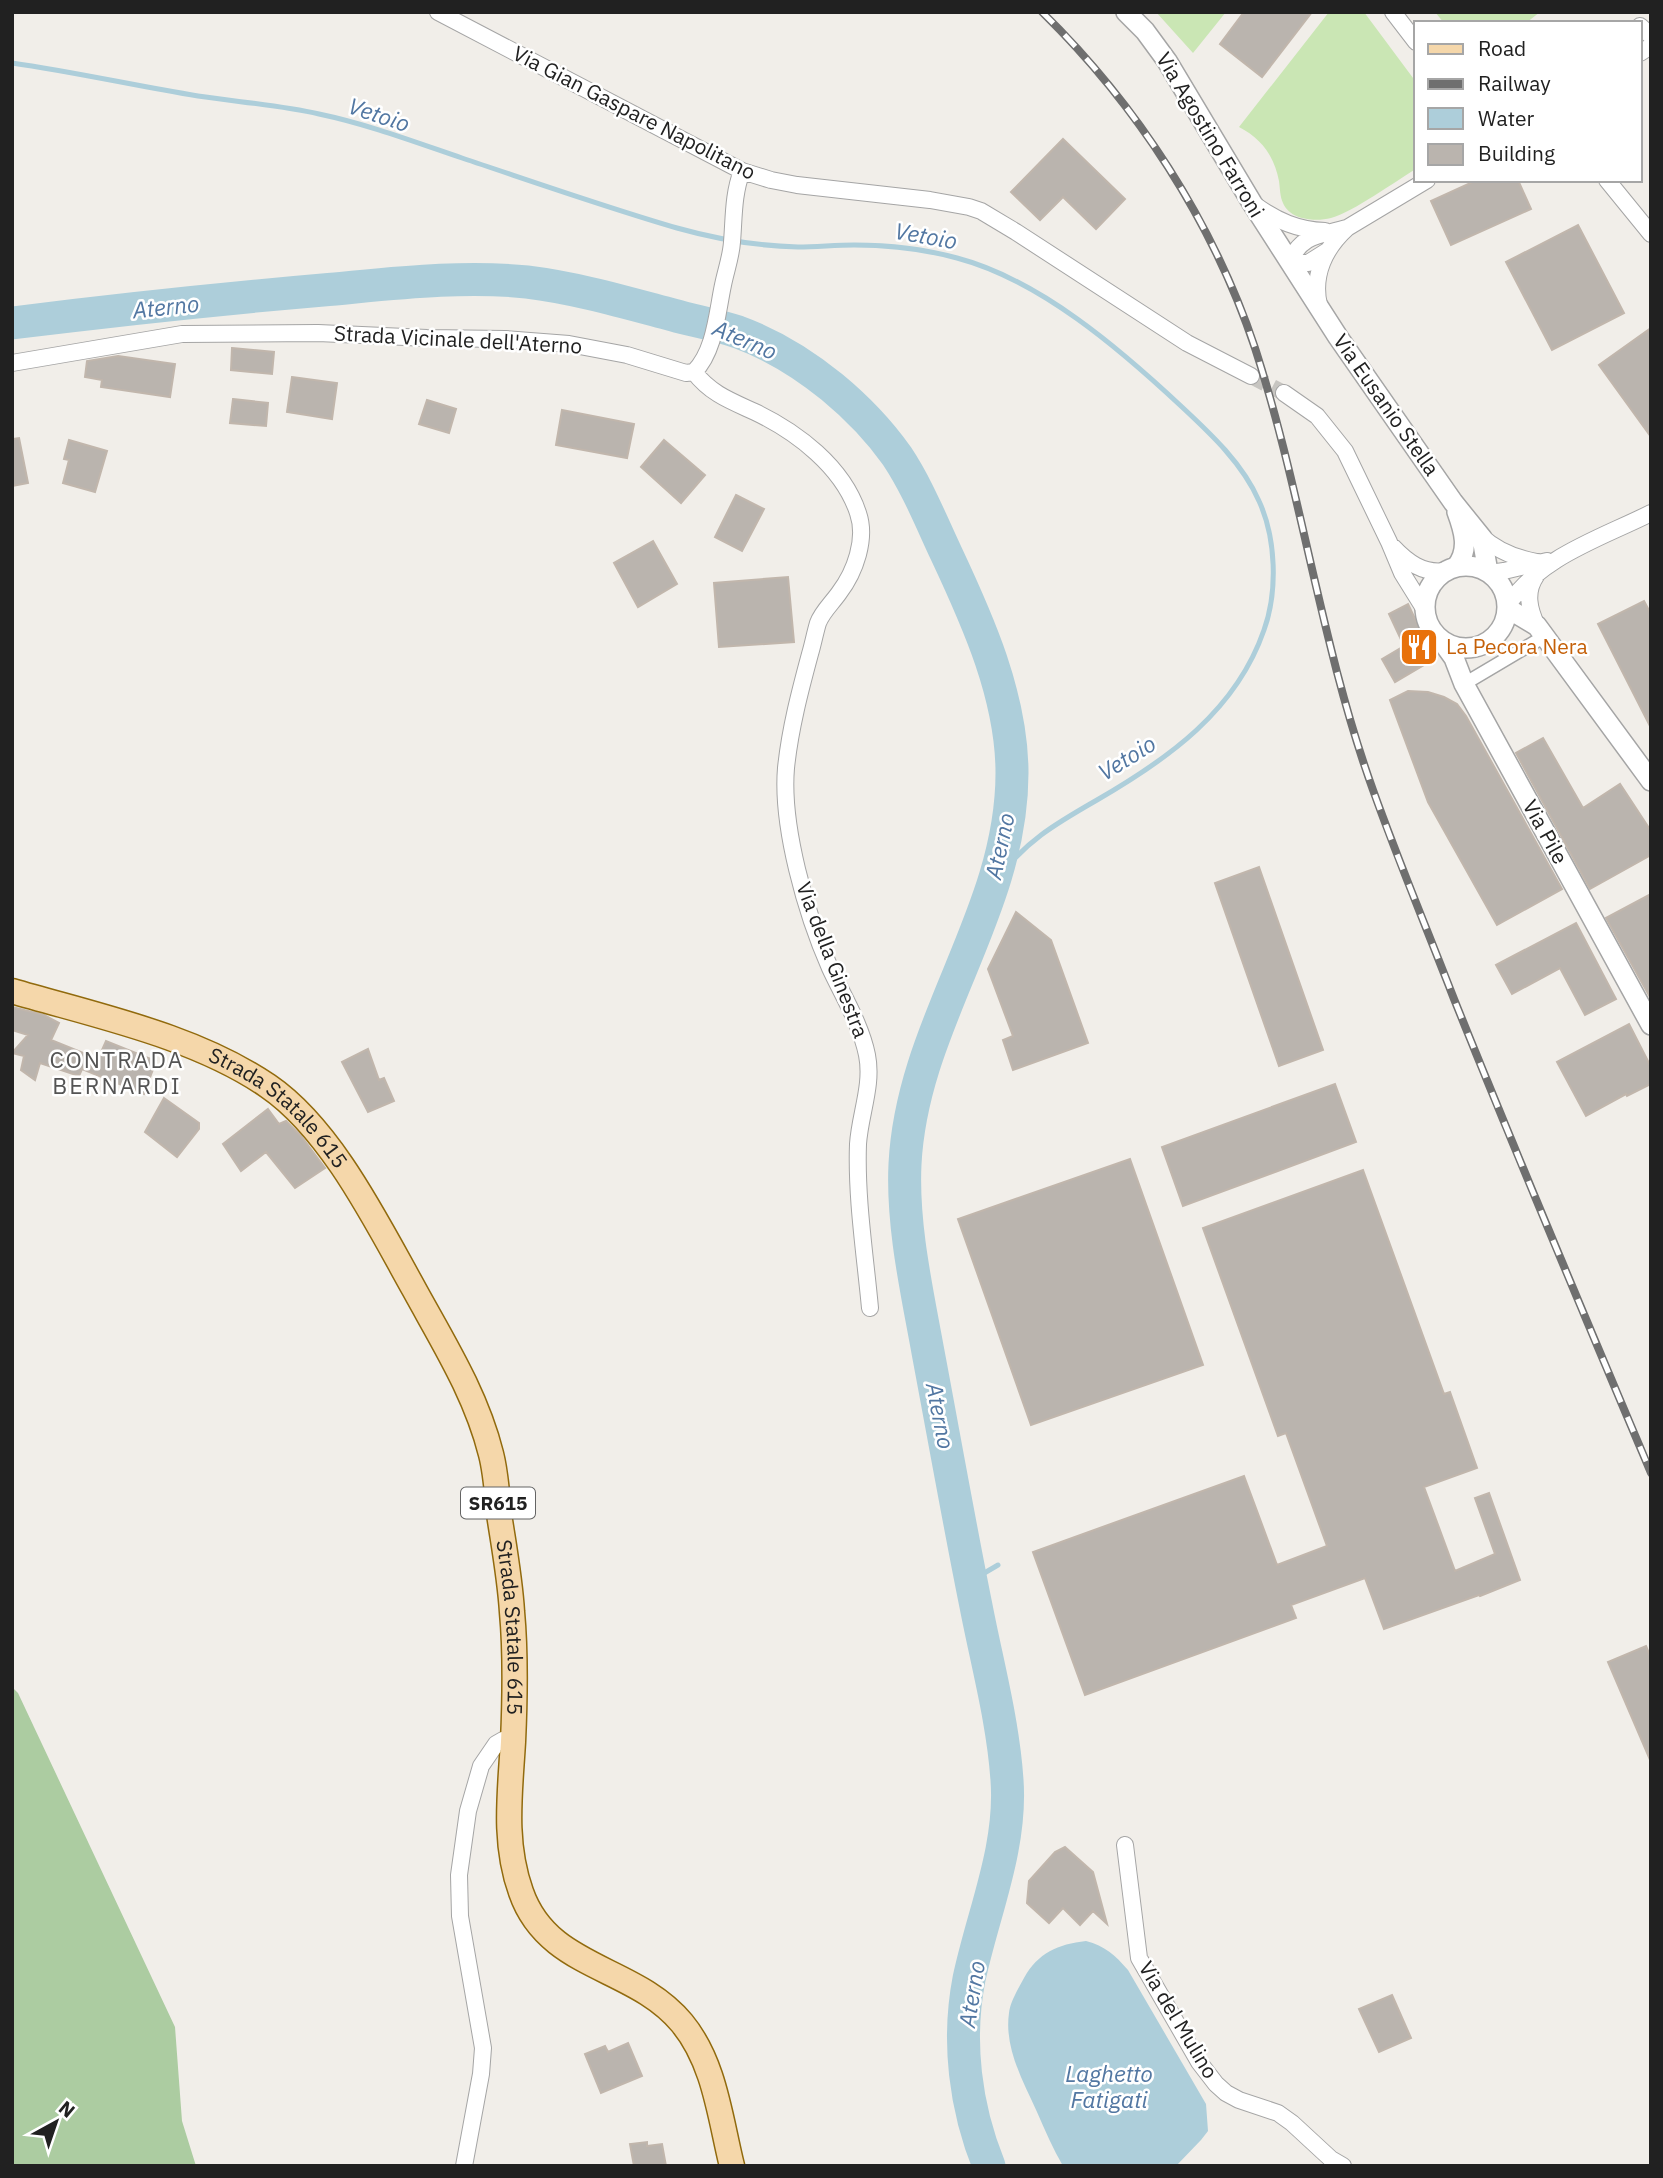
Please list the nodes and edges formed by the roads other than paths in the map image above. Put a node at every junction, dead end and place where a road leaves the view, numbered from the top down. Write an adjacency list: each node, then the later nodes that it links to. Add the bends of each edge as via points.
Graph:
1 (438, 12): 5 (street, Via Gian Gaspare Napolitano)
2 (1126, 12): 8 (street, Via Agostino Farroni, via 1167,61)
3 (1393, 12): 4 (street)
4 (1414, 39)
5 (743, 172): 15 (street, via 718,318); 16 (street, Via Gian Gaspare Napolitano, via 797,185 930,200 981,211 1187,343)
6 (1423, 182): 9 (street)
7 (1609, 182): 10 (street)
8 (1252, 203): 9 (street, via 1286,224); 12 (street, Via Agostino Farroni)
9 (1339, 230): 11 (street); 12 (street, via 1308,239)
10 (1651, 233)
11 (1330, 248): 12 (street, via 1308,263); 13 (street, via 1317,277)
12 (1289, 262): 13 (street, Via Eusanio Stella)
13 (1320, 309): 18 (street, Via Eusanio Stella)
14 (12, 363): 15 (street, Strada Vicinale dell'Aterno, via 182,334 318,332 569,344)
15 (694, 372): 33 (street, Via della Ginestra, via 718,395 771,421 817,453 859,514 857,556 845,586 820,620 800,688 786,786 802,888 867,1055 869,1078 858,1147)
16 (1251, 376)
17 (1284, 393): 21 (street, via 1317,416 1339,441)
18 (1452, 502): 20 (street, Via Eusanio Stella); 23 (street, Via Eusanio Stella, via 1465,545 1463,555)
19 (1651, 513): 22 (street)
20 (1480, 536): 22 (street, via 1507,554); 24 (street, Via Eusanio Stella)
21 (1389, 542): 23 (street, via 1416,566 1430,571); 26 (street)
22 (1544, 565): 24 (street); 25 (street); 27 (street, via 1529,591 1531,613)
23 (1450, 569): 24 (street, via 1472,566); 26 (street, via 1429,587)
24 (1489, 572): 25 (street, via 1502,587)
25 (1507, 607): 27 (street); 28 (street, via 1502,627 1484,644 1465,648)
26 (1425, 610): 28 (street)
27 (1541, 631): 29 (street); 30 (street)
28 (1441, 640): 29 (street, Via Pile)
29 (1464, 684): 32 (street, Via Pile)
30 (1651, 781)
31 (12, 991): 34 (main road, Strada Statale 615 / SR615, via 157,1034 227,1061 295,1108 364,1199 474,1401 492,1456 512,1611)
32 (1651, 1025)
33 (870, 1308)
34 (513, 1739): 36 (street, via 496,1744 481,1766 468,1811 459,1881 460,1916 483,2048); 37 (main road, Strada Statale 615 / SR615, via 508,1826 514,1871 526,1906 559,1946 639,1988 685,2027 709,2076)
35 (1125, 1845): 38 (street, Via del Mulino, via 1139,1958 1199,2062 1226,2093 1278,2113)
36 (464, 2166)
37 (732, 2166)
38 (1343, 2166)

